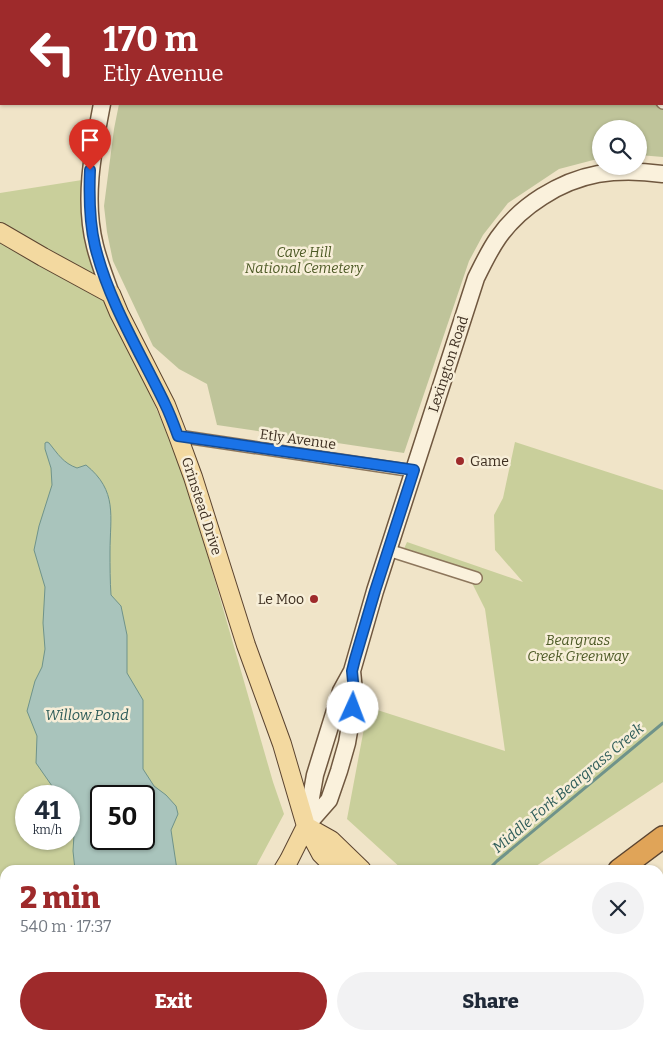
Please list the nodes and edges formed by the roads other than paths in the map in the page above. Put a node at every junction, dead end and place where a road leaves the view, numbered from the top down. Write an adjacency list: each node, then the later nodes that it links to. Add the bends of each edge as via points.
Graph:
1 (102, 105): 4 (main road, Grinstead Drive, via 90,170 89,204 95,247)
2 (663, 174): 6 (main road, Lexington Road, via 616,171 577,180 531,204 503,231 476,278)
3 (0, 232): 4 (main road)
4 (111, 294): 5 (main road, Grinstead Drive)
5 (178, 436): 6 (street, Etly Avenue); 9 (main road, Grinstead Drive, via 243,637 282,744)
6 (414, 470): 7 (main road, Lexington Road)
7 (388, 550): 8 (street); 9 (main road, Lexington Road, via 352,671 353,708 339,772 328,800)
8 (476, 578)
9 (306, 826): 11 (main road, Lexington Road); 12 (main road, Grinstead Drive, via 321,854); 13 (main road, via 331,840)
10 (663, 837): 14 (highway)
11 (286, 865)
12 (332, 865)
13 (357, 865)
14 (626, 865)

